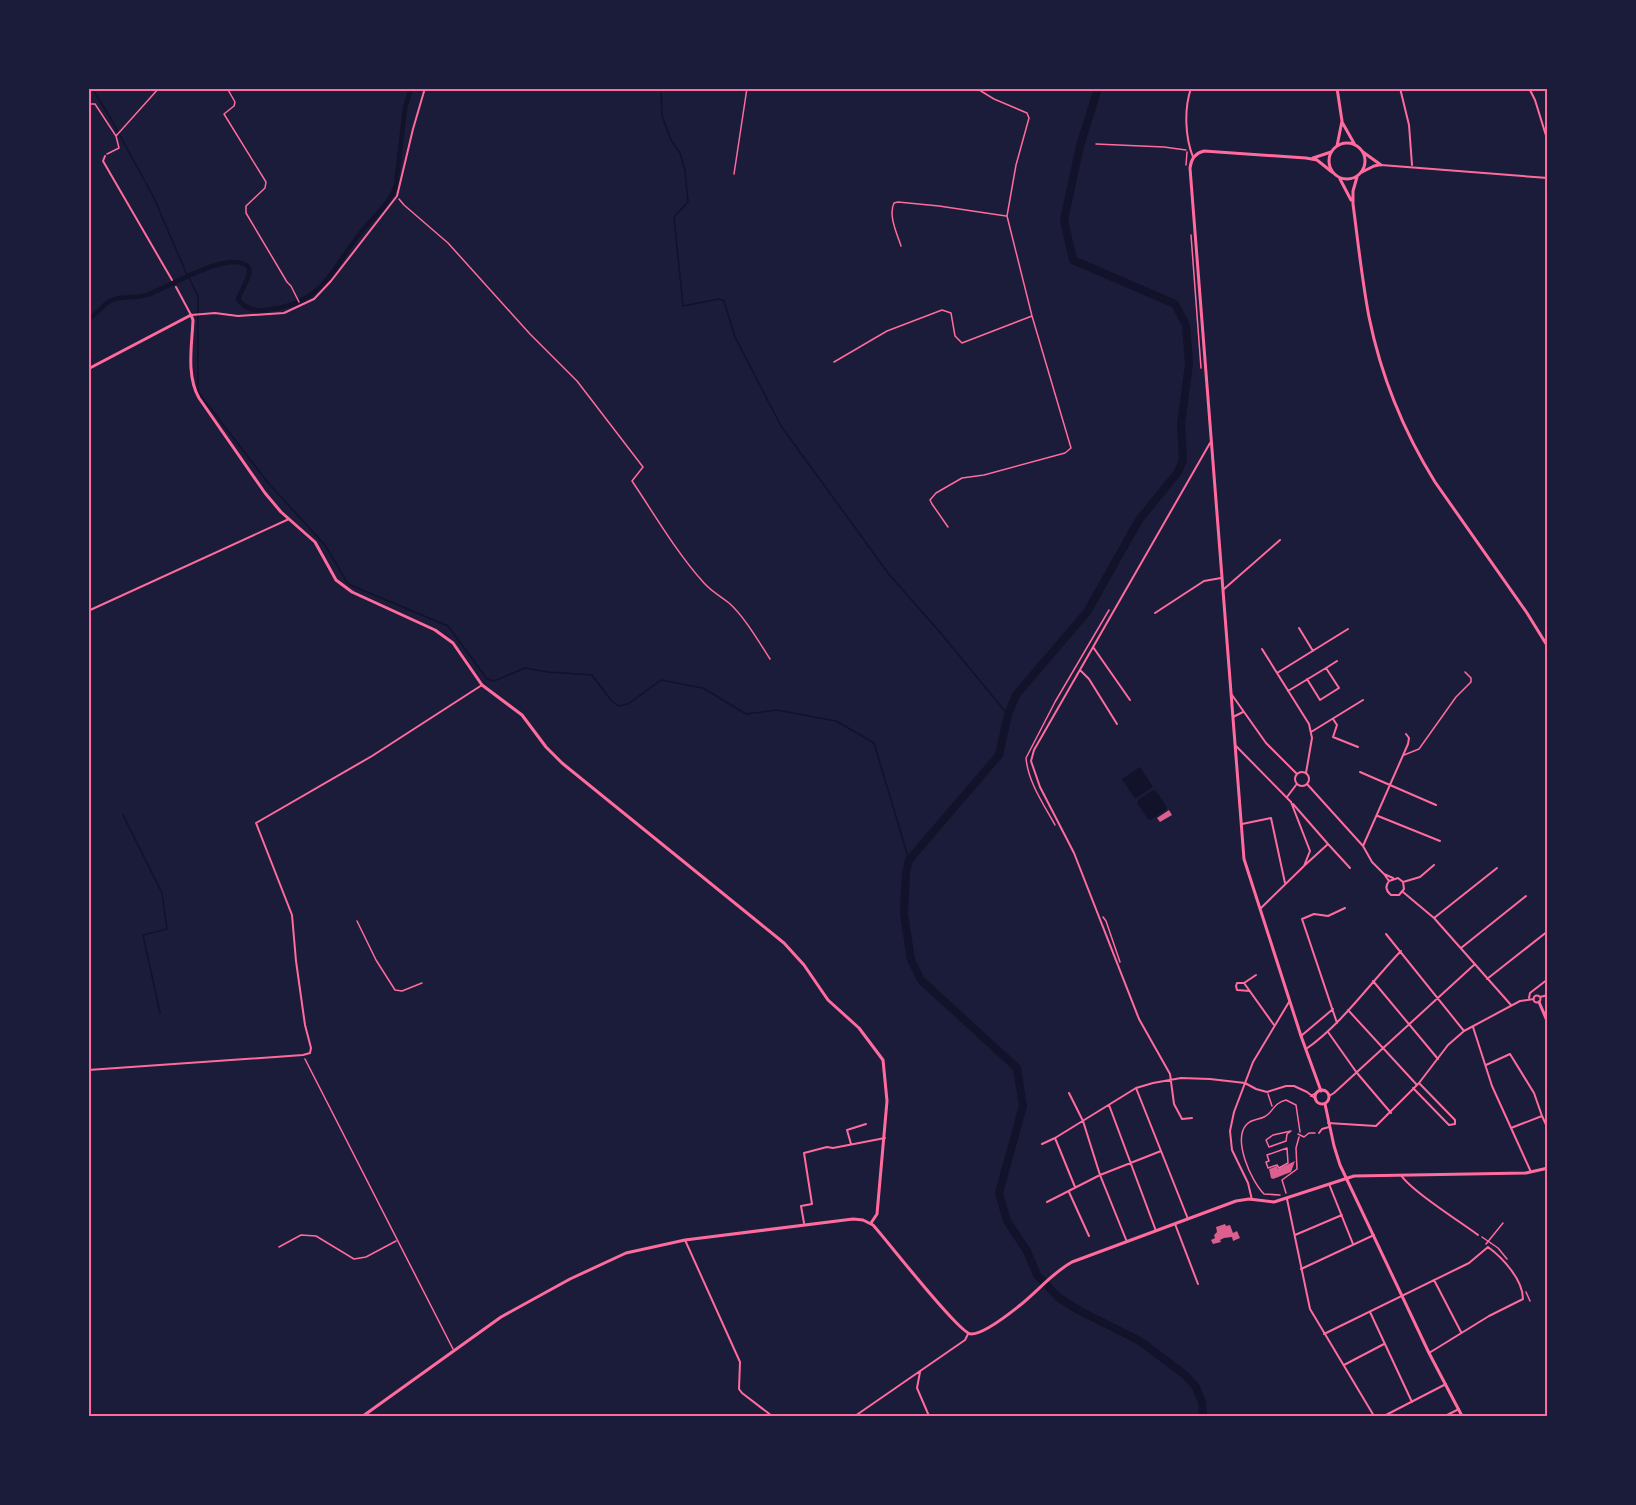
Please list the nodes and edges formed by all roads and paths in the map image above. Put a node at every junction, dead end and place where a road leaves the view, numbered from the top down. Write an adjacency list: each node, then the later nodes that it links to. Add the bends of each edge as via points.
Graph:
1 (159, 88): 12 (path)
2 (227, 88): 38 (path, via 235,102 224,114 266,182 265,188 246,206 246,213)
3 (425, 88): 31 (street)
4 (747, 88): 27 (street)
5 (976, 88): 33 (street, via 1027,113 1029,118)
6 (1191, 88): 17 (street, via 1187,118)
7 (1337, 88): 11 (street)
8 (1400, 88): 24 (street, via 1409,125)
9 (1529, 88): 13 (street)
10 (88, 104): 12 (path, via 96,104)
11 (1342, 121): 15 (street); 16 (street)
12 (116, 136): 20 (path, via 119,148)
13 (1548, 142)
14 (1096, 144): 17 (path)
15 (1355, 145): 16 (street); 19 (street)
16 (1337, 146): 18 (street)
17 (1190, 150): 21 (street)
18 (1331, 152): 22 (street); 25 (street)
19 (1363, 152): 23 (street); 26 (street, via 1366,162)
20 (105, 156): 36 (street, via 103,161)
21 (1193, 157): 22 (street, via 1204,151); 44 (street, via 1190,168)
22 (1306, 158): 25 (street, via 1317,160)
23 (1381, 165): 24 (street); 26 (street)
24 (1412, 167): 30 (street)
25 (1332, 171): 29 (street)
26 (1362, 172): 28 (street)
27 (734, 174)
28 (1357, 177): 29 (street); 32 (street)
29 (1339, 178): 32 (street)
30 (1548, 178)
31 (397, 196): 39 (street, via 331,281 308,303 284,313); 58 (path, via 448,243 577,381 643,467 632,481 683,558 717,596 730,604)
32 (1353, 204): 55 (street, via 1370,318 1397,409 1435,482)
33 (1007, 216): 35 (street, via 894,203 891,208); 40 (street)
34 (1190, 226): 43 (path)
35 (901, 246)
36 (172, 280): 37 (street)
37 (176, 287): 39 (street)
38 (298, 300)
39 (194, 314): 42 (street); 45 (street, via 192,375 197,394 255,479)
40 (1032, 316): 41 (street, via 962,343 955,336 951,313 942,310 887,331); 46 (street, via 1071,447 1065,453 962,478 936,493 930,500)
41 (834, 362)
42 (88, 369)
43 (1202, 378)
44 (1212, 441): 48 (street); 54 (street)
45 (289, 519): 50 (street); 65 (street, via 318,546 342,586 441,633 453,643)
46 (948, 526)
47 (1280, 540): 49 (street)
48 (1221, 578): 49 (street); 51 (street, via 1204,581)
49 (1222, 591): 67 (street)
50 (88, 611)
51 (1155, 613)
52 (1299, 628): 57 (street)
53 (1348, 629): 57 (street)
54 (1093, 647): 61 (street); 68 (street)
55 (1548, 647)
56 (1262, 649): 63 (street)
57 (1313, 651): 63 (street)
58 (770, 659)
59 (1337, 661): 60 (street)
60 (1326, 668): 64 (street); 64 (street, via 1339,688 1320,700)
61 (1080, 670): 73 (street); 145 (street, via 1031,756 1032,767 1074,853 1139,1019 1168,1070)
62 (1465, 672): 78 (street, via 1470,682 1419,749)
63 (1277, 673): 66 (street)
64 (1307, 679): 66 (street)
65 (482, 685): 140 (street, via 372,756 256,823 292,915 311,1048 310,1053); 169 (street, via 522,715 562,763 784,943 804,965 828,1000 859,1028 883,1060)
66 (1288, 691): 74 (street)
67 (1231, 692): 70 (street); 71 (street)
68 (1130, 700)
69 (1363, 700): 72 (street)
70 (1243, 712): 71 (street); 81 (street, via 1266,743)
71 (1233, 717): 76 (street)
72 (1333, 719): 74 (street); 77 (street, via 1337,725 1333,737)
73 (1117, 724)
74 (1311, 732): 80 (street)
75 (1406, 734): 78 (street, via 1409,740)
76 (1235, 744): 85 (street); 89 (street)
77 (1358, 747)
78 (1403, 755): 84 (street)
79 (1360, 772): 84 (street)
80 (1306, 773): 81 (street); 83 (street)
81 (1297, 774): 82 (street)
82 (1297, 784): 83 (street); 85 (street)
83 (1307, 784): 92 (street)
84 (1390, 785): 87 (street); 88 (street)
85 (1287, 797): 86 (street)
86 (1291, 802): 91 (street); 94 (street, via 1310,850)
87 (1436, 805)
88 (1378, 816): 90 (street); 92 (street)
89 (1241, 825): 101 (street, via 1271,818); 105 (street, via 1244,859)
90 (1440, 841)
91 (1328, 843): 94 (street); 95 (street)
92 (1363, 846): 97 (street)
93 (1434, 865): 100 (street, via 1420,877)
94 (1304, 866): 101 (street)
95 (1350, 868)
96 (1497, 868): 106 (street)
97 (1384, 874): 98 (street); 99 (street)
98 (1393, 878): 99 (street); 100 (street)
99 (1389, 881): 102 (street, via 1389,894 1397,896)
100 (1403, 882): 102 (street)
101 (1285, 883): 105 (street)
102 (1403, 892): 106 (street)
103 (1526, 896): 110 (street)
104 (1345, 908): 128 (street, via 1328,916 1314,914 1302,919)
105 (1259, 910): 125 (street)
106 (1434, 918): 110 (street)
107 (357, 921): 117 (path, via 395,990)
108 (1548, 931): 114 (street)
109 (1386, 934): 111 (street)
110 (1461, 948): 112 (street)
111 (1401, 951): 116 (street); 121 (street)
112 (1475, 964): 114 (street); 121 (street)
113 (1256, 975): 118 (street)
114 (1487, 979): 127 (street)
115 (1548, 980): 123 (street, via 1530,993)
116 (1373, 981): 129 (street); 133 (street)
117 (422, 982)
118 (1244, 983): 119 (street); 119 (street, via 1237,983 1236,988)
119 (1250, 991): 132 (street)
120 (1548, 995): 122 (street)
121 (1439, 997): 133 (street); 135 (street)
122 (1540, 997): 124 (street); 126 (street)
123 (1529, 999): 124 (street); 127 (street)
124 (1534, 999): 126 (street)
125 (1290, 1001): 132 (street); 137 (street)
126 (1539, 1002): 131 (street)
127 (1512, 1005): 134 (street)
128 (1333, 1009): 130 (street); 137 (street)
129 (1348, 1010): 130 (street); 138 (street)
130 (1337, 1023): 136 (street)
131 (1548, 1023)
132 (1274, 1025): 146 (street, via 1258,1050)
133 (1408, 1025): 138 (street); 141 (street)
134 (1473, 1027): 135 (street); 142 (street)
135 (1464, 1031): 141 (street)
136 (1328, 1032): 139 (street); 144 (street)
137 (1301, 1036): 139 (street)
138 (1383, 1048): 144 (street); 147 (street)
139 (1306, 1049): 150 (street)
140 (303, 1055): 143 (street); 200 (path)
141 (1438, 1059): 147 (street)
142 (1486, 1065): 160 (street, via 1510,1054 1534,1093); 165 (street)
143 (88, 1070)
144 (1357, 1072): 154 (street); 159 (street)
145 (1169, 1080): 146 (street, via 1195,1077); 148 (street); 161 (street, via 1182,1119)
146 (1245, 1083): 151 (street); 186 (street, via 1230,1131 1232,1150)
147 (1418, 1084): 149 (street); 149 (street, via 1455,1124 1449,1125)
148 (1136, 1088): 157 (street); 174 (street)
149 (1413, 1088): 159 (street)
150 (1320, 1091): 153 (street); 154 (street); 155 (street)
151 (1267, 1092): 153 (street, via 1294,1086); 158 (path)
152 (1069, 1093): 162 (street)
153 (1311, 1096): 155 (street)
154 (1329, 1096): 156 (street)
155 (1316, 1099): 156 (street)
156 (1325, 1104): 164 (street)
157 (1109, 1105): 162 (street); 176 (street)
158 (1273, 1107): 158 (path, via 1289,1100 1295,1103 1299,1120 1297,1169 1282,1180 1287,1196 1261,1192 1241,1146 1245,1127 1267,1116)
159 (1391, 1113): 164 (street, via 1376,1126)
160 (1542, 1116): 165 (street); 166 (street)
161 (1192, 1118)
162 (1083, 1121): 170 (street); 179 (street)
163 (866, 1124): 171 (street, via 847,1130)
164 (1329, 1125): 167 (street); 181 (street)
165 (1511, 1128): 178 (street)
166 (1548, 1129)
167 (1317, 1133): 168 (street, via 1304,1137)
168 (1298, 1134)
169 (885, 1138): 171 (street); 191 (street, via 877,1214)
170 (1055, 1138): 172 (street); 183 (street)
171 (851, 1144): 190 (street, via 804,1153 812,1204 801,1206)
172 (1042, 1144)
173 (1274, 1146): 173 (street, via 1286,1141 1291,1131 1266,1140 1269,1147); 175 (street)
174 (1161, 1151): 176 (street); 189 (street)
175 (1276, 1152): 175 (street, via 1267,1155 1268,1168 1288,1163 1287,1148)
176 (1131, 1163): 179 (street); 194 (street)
177 (1548, 1168): 178 (street)
178 (1531, 1172): 180 (street)
179 (1100, 1175): 183 (street); 201 (street)
180 (1401, 1175): 181 (street); 196 (street)
181 (1347, 1177): 182 (street); 195 (street)
182 (1329, 1184): 185 (street); 188 (street)
183 (1075, 1187): 184 (street)
184 (1069, 1192): 187 (street); 197 (street)
185 (1287, 1199): 186 (street, via 1269,1203); 198 (street)
186 (1252, 1200): 189 (street, via 1236,1201)
187 (1047, 1202)
188 (1342, 1215): 198 (street); 202 (street)
189 (1188, 1219): 193 (street)
190 (804, 1223)
191 (871, 1223): 199 (street, via 853,1219); 211 (street)
192 (1503, 1223): 204 (path, via 1485,1244)
193 (1175, 1224): 194 (street); 207 (street)
194 (1156, 1231): 201 (street)
195 (1374, 1235): 202 (street); 208 (street)
196 (1478, 1235)
197 (1089, 1236)
198 (1294, 1236): 205 (street)
199 (685, 1240): 214 (street, via 626,1253 589,1269 518,1307); 222 (street, via 740,1362 739,1389)
200 (397, 1241): 203 (path, via 354,1259 316,1236 301,1235); 214 (path)
201 (1127, 1242): 211 (street, via 1072,1262 1025,1301 980,1331)
202 (1353, 1244): 205 (street)
203 (279, 1247)
204 (1488, 1247): 206 (street, via 1469,1263); 210 (street, via 1503,1260 1524,1296)
205 (1301, 1269): 212 (street, via 1307,1300)
206 (1434, 1280): 208 (street); 210 (street)
207 (1198, 1284)
208 (1403, 1295): 209 (street); 215 (street)
209 (1370, 1312): 212 (street); 213 (street)
210 (1461, 1332): 215 (street)
211 (968, 1334): 217 (street)
212 (1324, 1334): 216 (street)
213 (1384, 1344): 216 (street); 219 (street)
214 (454, 1350): 221 (street)
215 (1429, 1353): 218 (street)
216 (1344, 1365): 225 (street)
217 (920, 1372): 223 (street); 224 (street, via 917,1388)
218 (1446, 1384): 219 (street); 220 (street)
219 (1412, 1402): 226 (street)
220 (1459, 1409): 227 (street); 228 (street)
221 (363, 1416)
222 (772, 1416)
223 (855, 1416)
224 (929, 1416)
225 (1374, 1416)
226 (1384, 1416)
227 (1445, 1416)
228 (1462, 1416)

